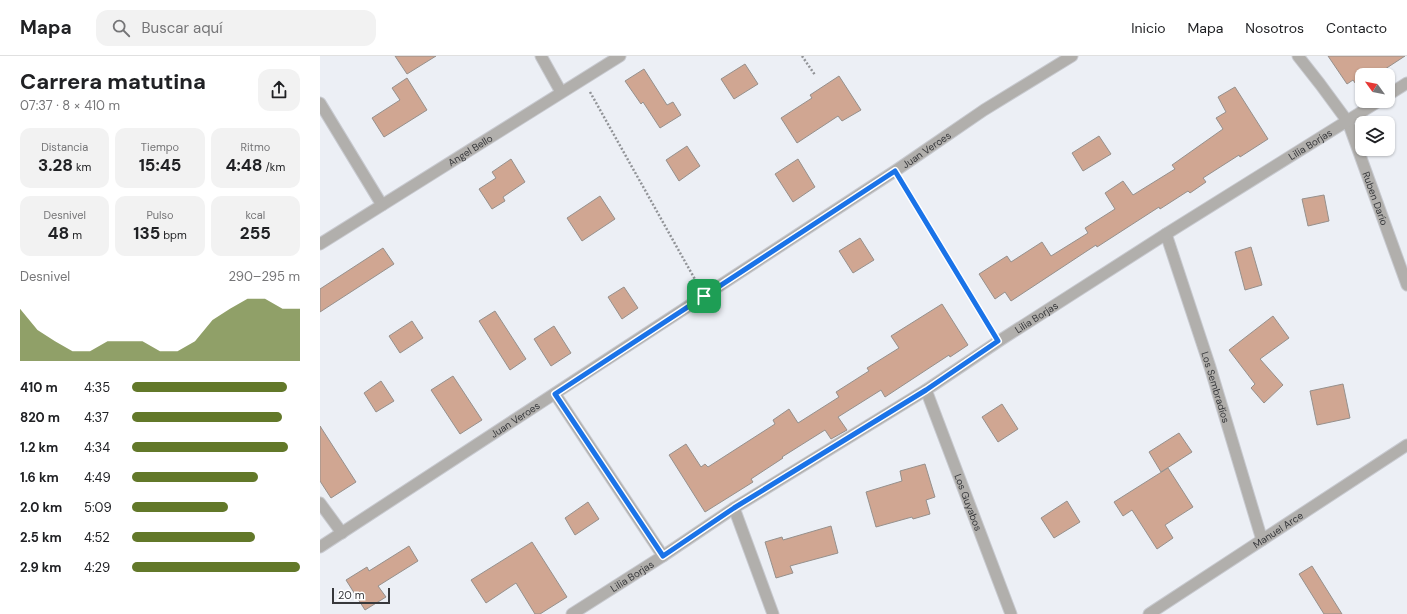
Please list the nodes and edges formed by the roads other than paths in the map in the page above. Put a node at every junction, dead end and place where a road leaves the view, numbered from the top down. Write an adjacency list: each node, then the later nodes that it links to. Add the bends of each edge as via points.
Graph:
1 (541, 56): 7 (street)
2 (620, 56): 7 (street, Angel Bello)
3 (1298, 56): 10 (street, Ruben Darío)
4 (1067, 57): 16 (street, Juan Veroes)
5 (1407, 83): 6 (street)
6 (1395, 91)
7 (561, 92): 11 (street, Angel Bello)
8 (320, 103): 11 (street)
9 (1369, 108): 10 (street, Lilia Borjas)
10 (1348, 122): 12 (street, Lilia Borjas); 14 (street, Ruben Darío)
11 (382, 205): 13 (street, Angel Bello)
12 (1166, 234): 15 (street, Lilia Borjas); 21 (street, Los Sembradíos)
13 (320, 244)
14 (1407, 285)
15 (926, 390): 19 (street, Lilia Borjas); 26 (street, Los Guyabos)
16 (555, 394): 20 (street, Juan Veroes); 23 (street)
17 (1407, 445): 21 (street, Manuel Arce)
18 (320, 503): 20 (street)
19 (734, 508): 23 (street, Lilia Borjas); 25 (street)
20 (342, 533): 22 (street, Juan Veroes)
21 (1262, 540): 27 (street, Manuel Arce)
22 (320, 547)
23 (663, 556): 24 (street, Lilia Borjas)
24 (572, 614)
25 (773, 614)
26 (1011, 614)
27 (1149, 614)

